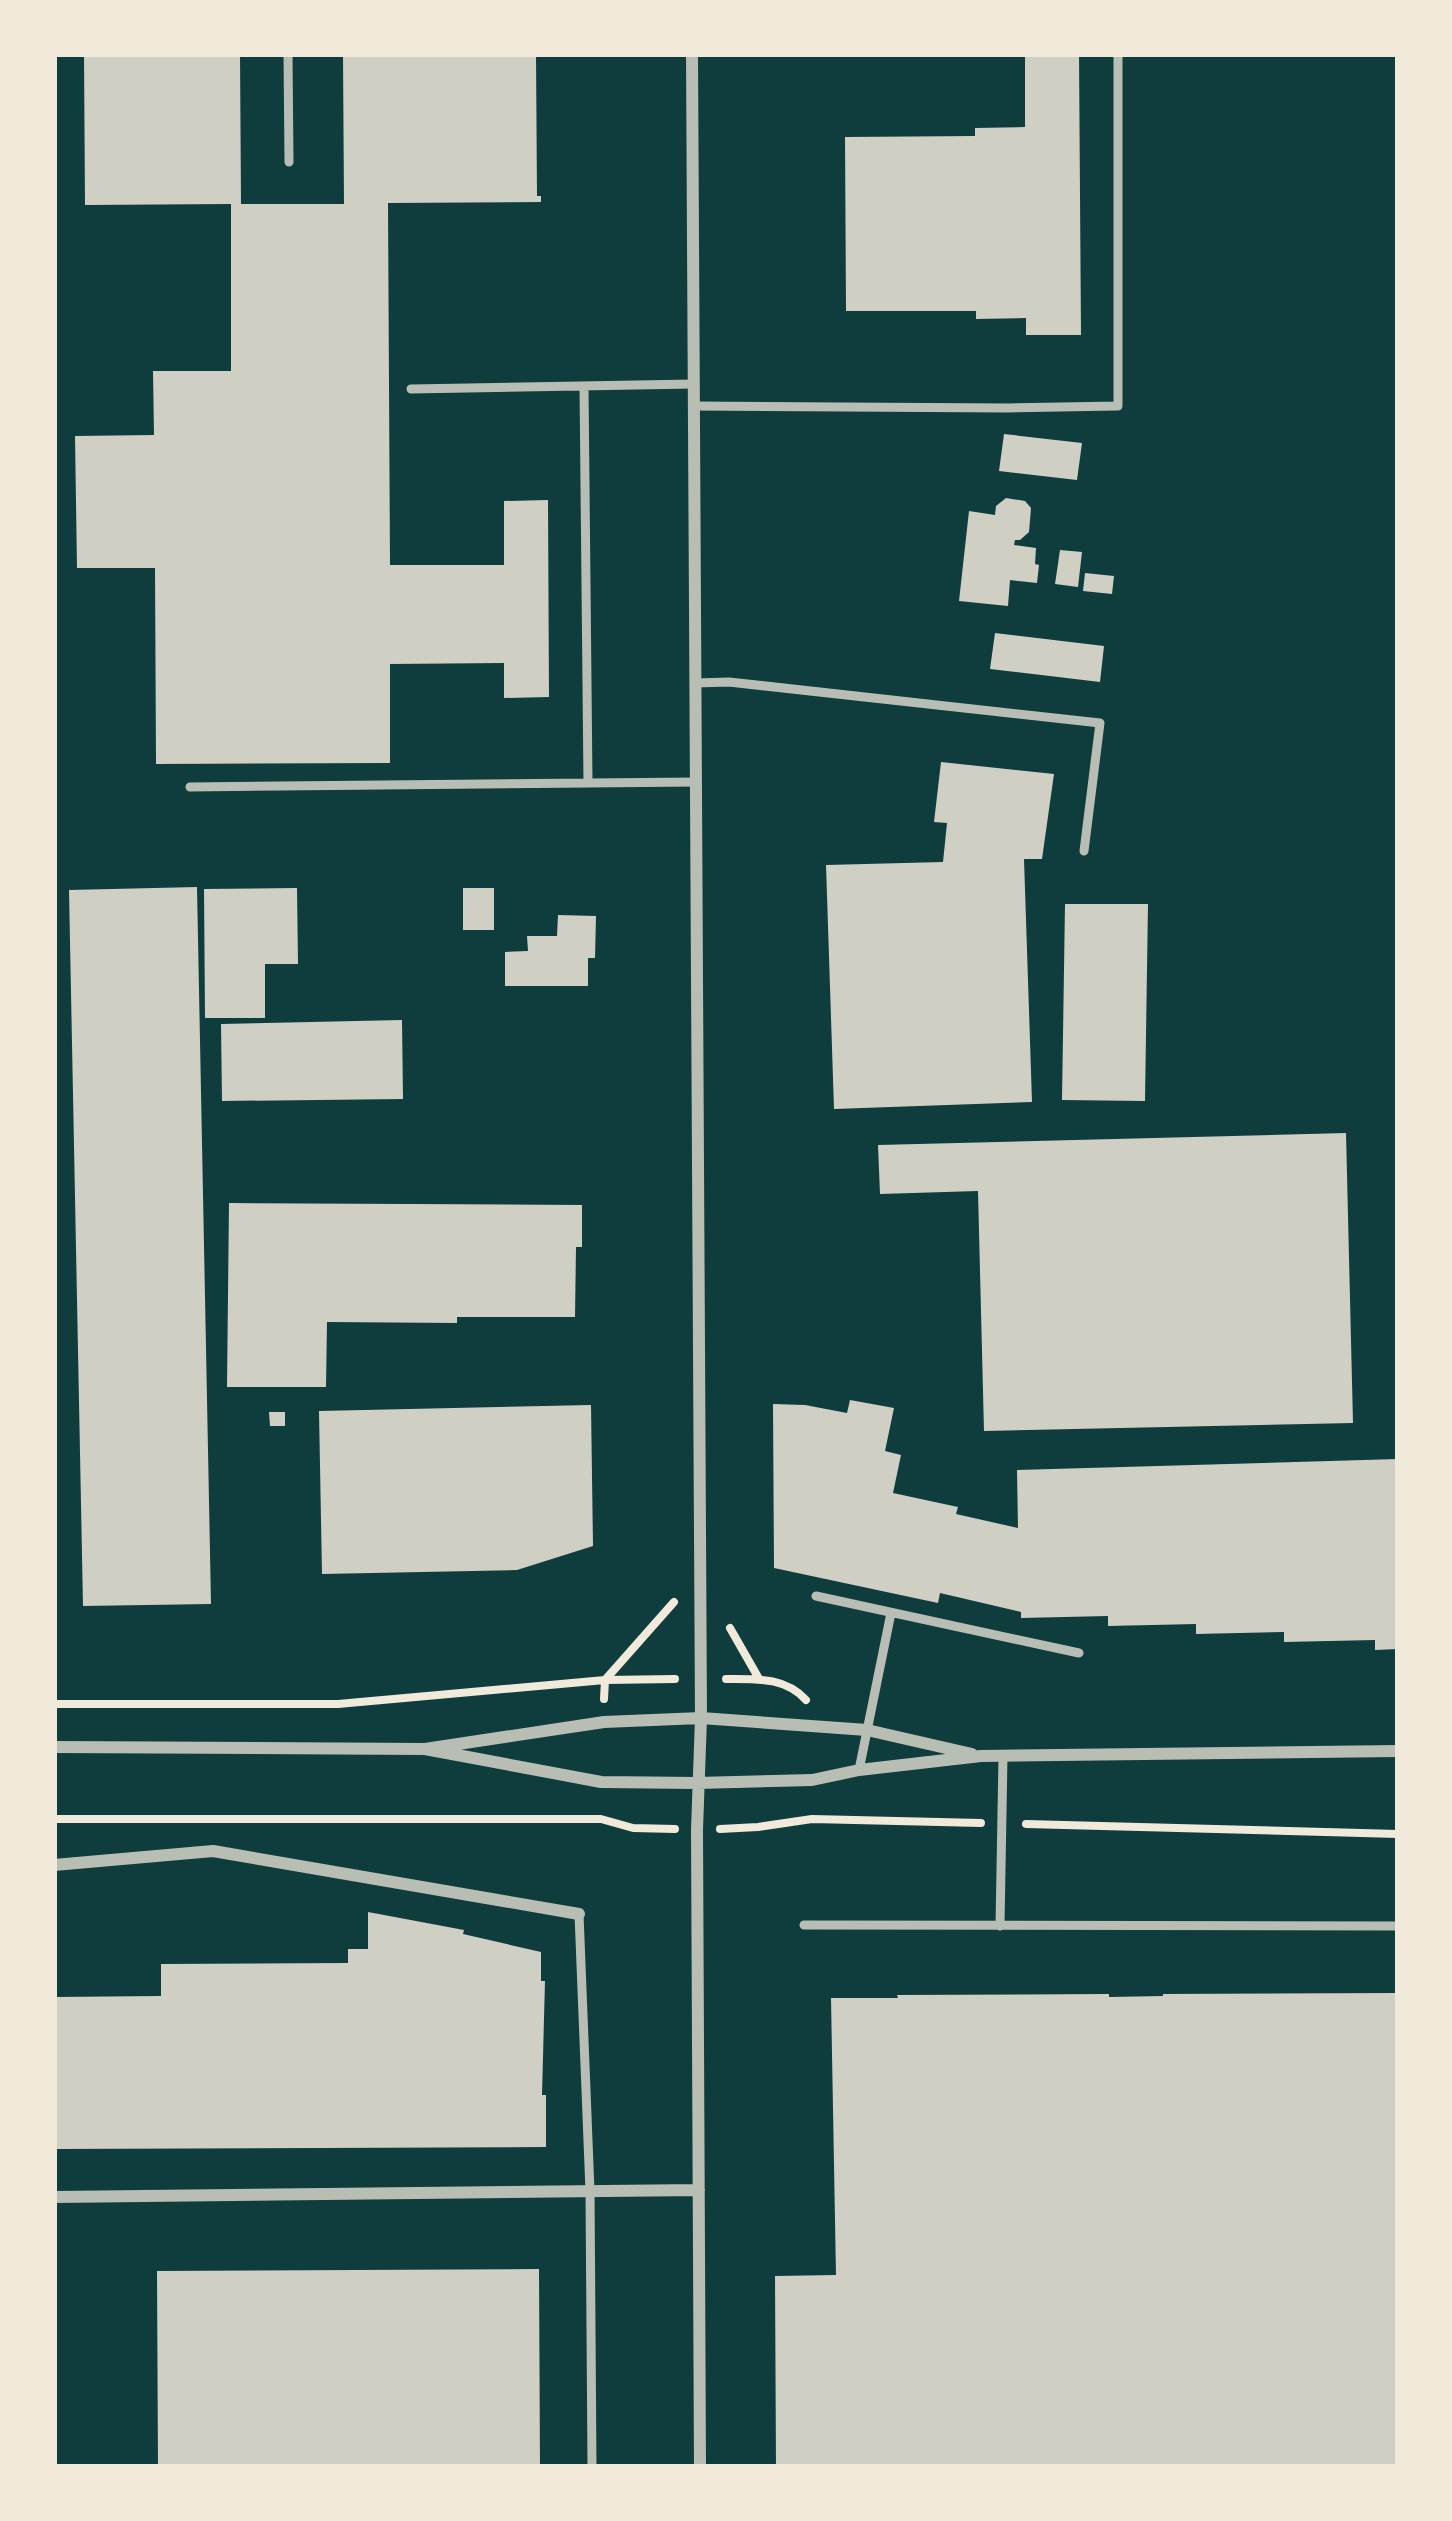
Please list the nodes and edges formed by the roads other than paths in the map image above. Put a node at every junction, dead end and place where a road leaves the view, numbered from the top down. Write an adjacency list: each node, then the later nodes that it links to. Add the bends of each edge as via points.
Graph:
1 (288, 54): 4 (lane)
2 (692, 54): 5 (street)
3 (1118, 54): 8 (lane, via 1118,406)
4 (289, 162)
5 (694, 383): 6 (lane); 8 (street)
6 (584, 386): 7 (lane); 11 (lane)
7 (411, 389)
8 (694, 406): 9 (street)
9 (695, 682): 10 (street); 13 (lane, via 1100,723)
10 (696, 782): 11 (lane); 17 (street)
11 (588, 783): 12 (lane)
12 (190, 787)
13 (1084, 851)
14 (816, 1596): 15 (lane)
15 (892, 1613): 16 (lane); 18 (lane)
16 (1079, 1653)
17 (701, 1718): 18 (street); 20 (street, via 604,1722); 25 (street)
18 (867, 1730): 22 (street); 24 (lane)
19 (54, 1747): 20 (street)
20 (425, 1749): 25 (street, via 601,1782)
21 (1398, 1751): 23 (street)
22 (981, 1756): 23 (street); 24 (street)
23 (1003, 1756): 29 (lane)
24 (859, 1770): 25 (street, via 812,1780)
25 (698, 1783): 31 (street)
26 (54, 1865): 27 (street, via 213,1851)
27 (579, 1914): 32 (lane)
28 (804, 1925): 29 (lane)
29 (1000, 1925): 30 (lane)
30 (1398, 1926)
31 (699, 2190): 32 (street); 35 (street)
32 (590, 2191): 33 (street); 34 (lane)
33 (54, 2197)
34 (592, 2467)
35 (700, 2467)

